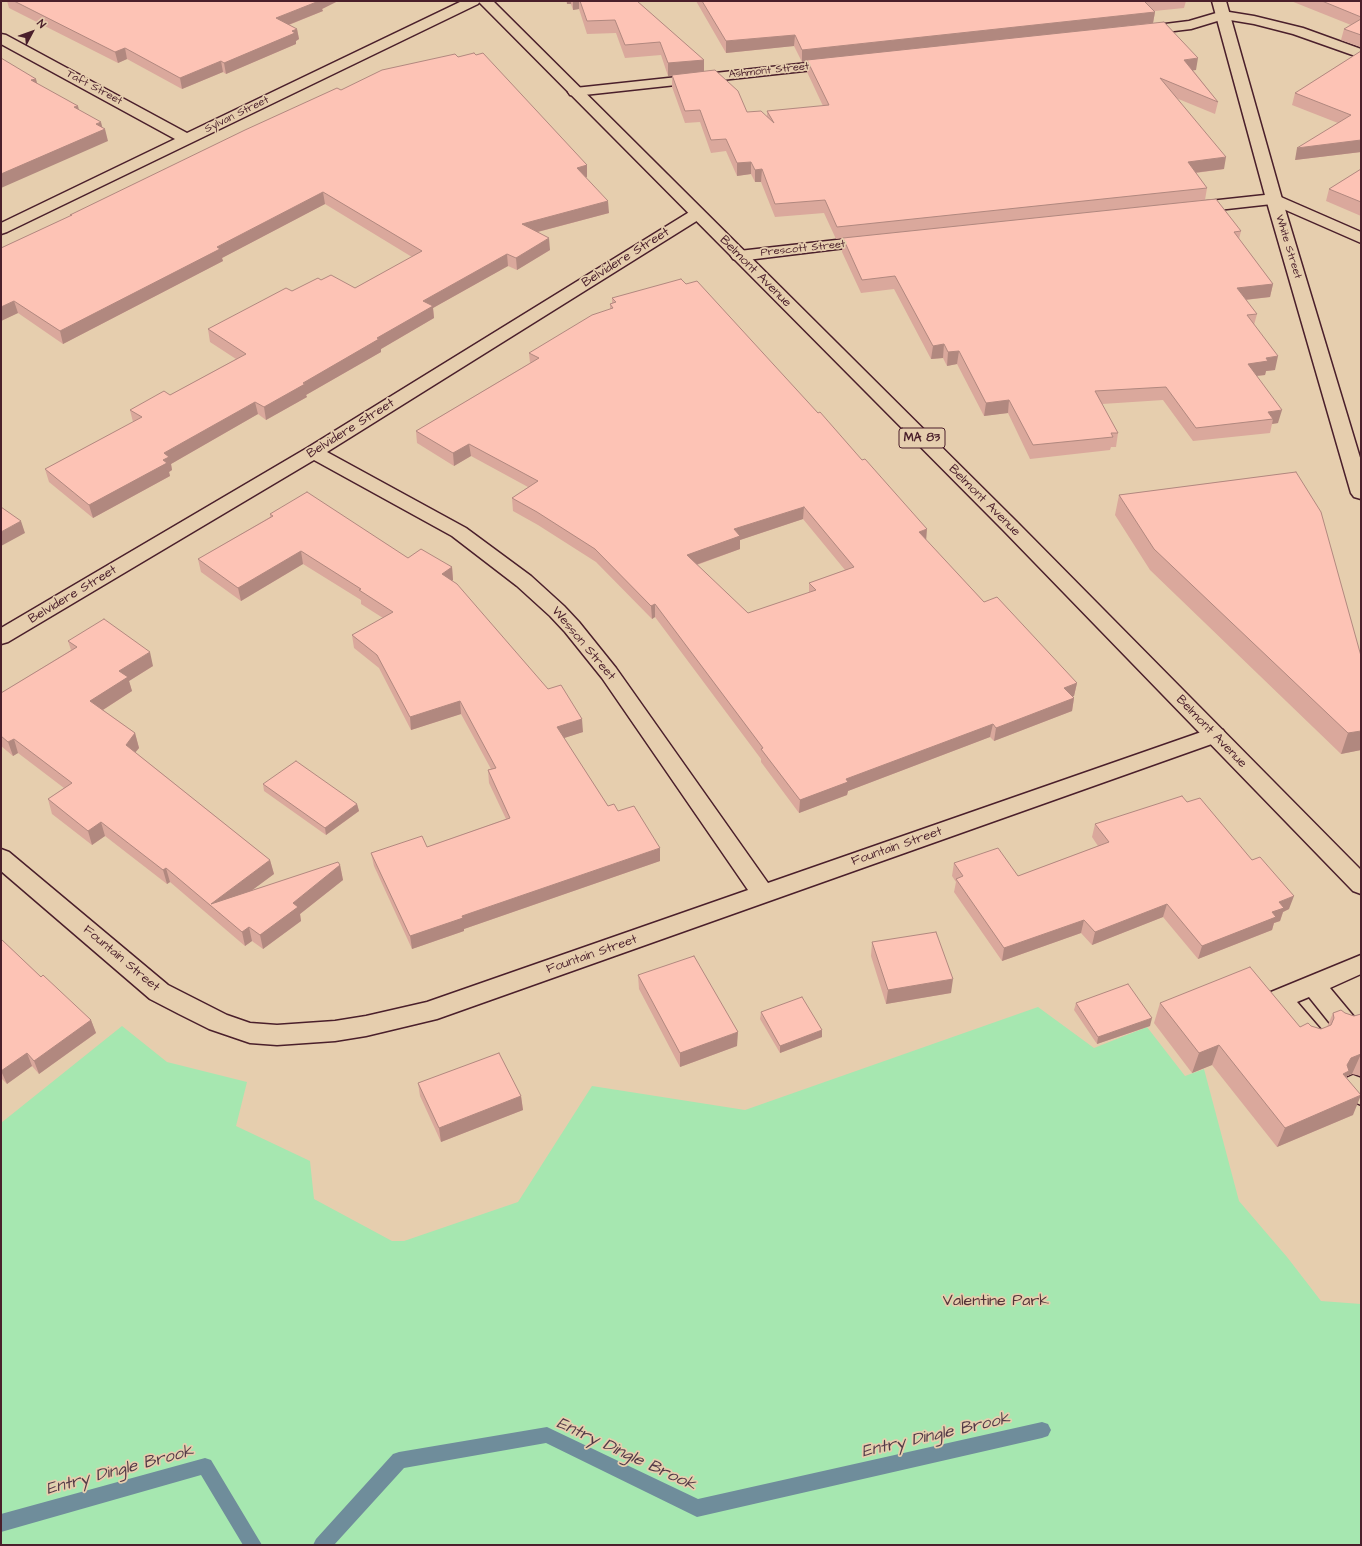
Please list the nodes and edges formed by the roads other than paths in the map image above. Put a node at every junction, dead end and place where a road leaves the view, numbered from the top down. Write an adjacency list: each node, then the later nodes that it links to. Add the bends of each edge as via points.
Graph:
1 (473, 1): 9 (street, Sylvan Street)
2 (485, 1): 8 (street, Belmont Avenue / MA 83)
3 (1221, 8): 4 (street, via 1191,25); 6 (street, via 1254,20 1298,30); 10 (street, White Street)
4 (1124, 33)
5 (1, 38): 9 (street, Taft Street)
6 (1361, 54)
7 (851, 62): 8 (street, Ashmont Street)
8 (575, 92): 12 (street, Belmont Avenue / MA 83)
9 (187, 139): 13 (street, Sylvan Street)
10 (1274, 199): 11 (street); 14 (street); 18 (street, White Street)
11 (1179, 209)
12 (697, 214): 16 (street, Belmont Avenue / MA 83); 17 (street, Belvidere Street)
13 (1, 229)
14 (1361, 238)
15 (888, 240): 16 (street, Prescott Street)
16 (739, 256): 20 (street, Belmont Avenue / MA 83)
17 (314, 452): 19 (street, Belvidere Street); 23 (street, Wesson Street, via 459,532 557,611 609,673)
18 (1361, 493)
19 (1, 638)
20 (1215, 735): 22 (street, Belmont Avenue / MA 83); 23 (street, Fountain Street)
21 (1, 858): 23 (street, Fountain Street, via 159,992 218,1022 250,1033 277,1035 335,1031 428,1012)
22 (1359, 880)
23 (764, 895)
24 (1358, 970): 25 (street)
25 (1314, 985): 26 (street); 27 (street, via 1280,999)
26 (1346, 1025)
27 (1313, 1038)

